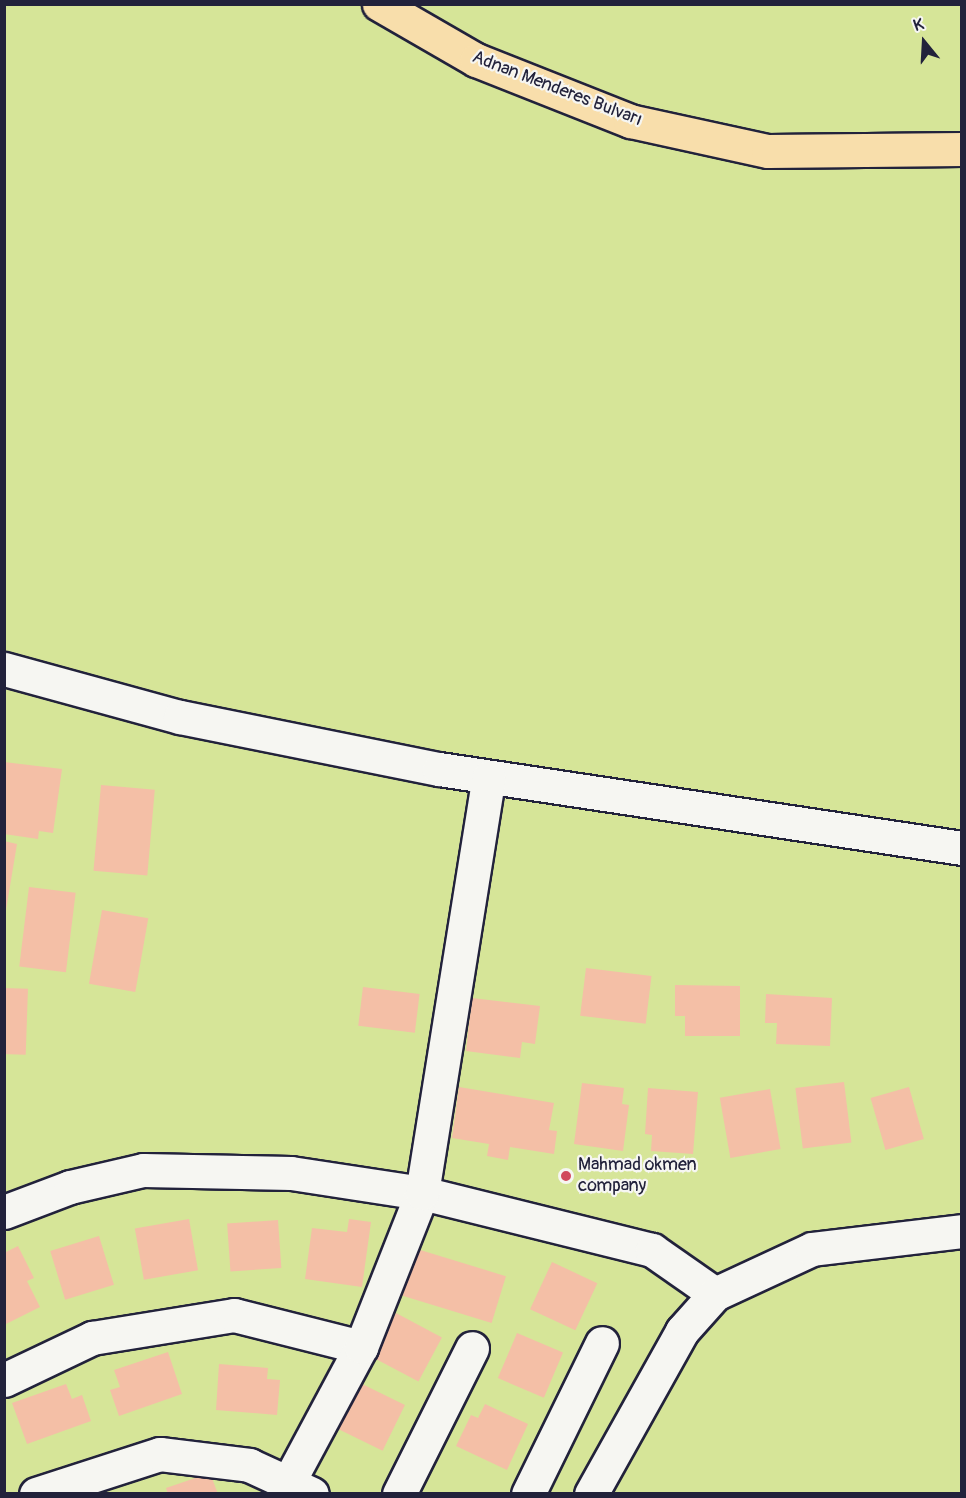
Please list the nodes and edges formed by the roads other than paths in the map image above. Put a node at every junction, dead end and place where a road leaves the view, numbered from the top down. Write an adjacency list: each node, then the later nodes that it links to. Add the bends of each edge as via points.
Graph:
1 (379, 4): 2 (main road, Adnan Menderes Bulvarı, via 476,60 630,121 768,151)
2 (962, 149)
3 (4, 669): 4 (street, via 180,717)
4 (489, 777): 5 (street); 6 (street)
5 (962, 848)
6 (422, 1193): 7 (street, via 291,1173 143,1170 70,1187); 9 (street, via 652,1250); 11 (street)
7 (4, 1212)
8 (962, 1231): 9 (street, via 812,1249)
9 (715, 1294): 18 (street, via 682,1331)
10 (602, 1343): 17 (street)
11 (361, 1347): 13 (street, via 234,1315 92,1338); 14 (street)
12 (472, 1348): 16 (street)
13 (4, 1380)
14 (300, 1488): 15 (street, via 249,1466 160,1454)
15 (36, 1494)
16 (399, 1494)
17 (528, 1494)
18 (591, 1494)

